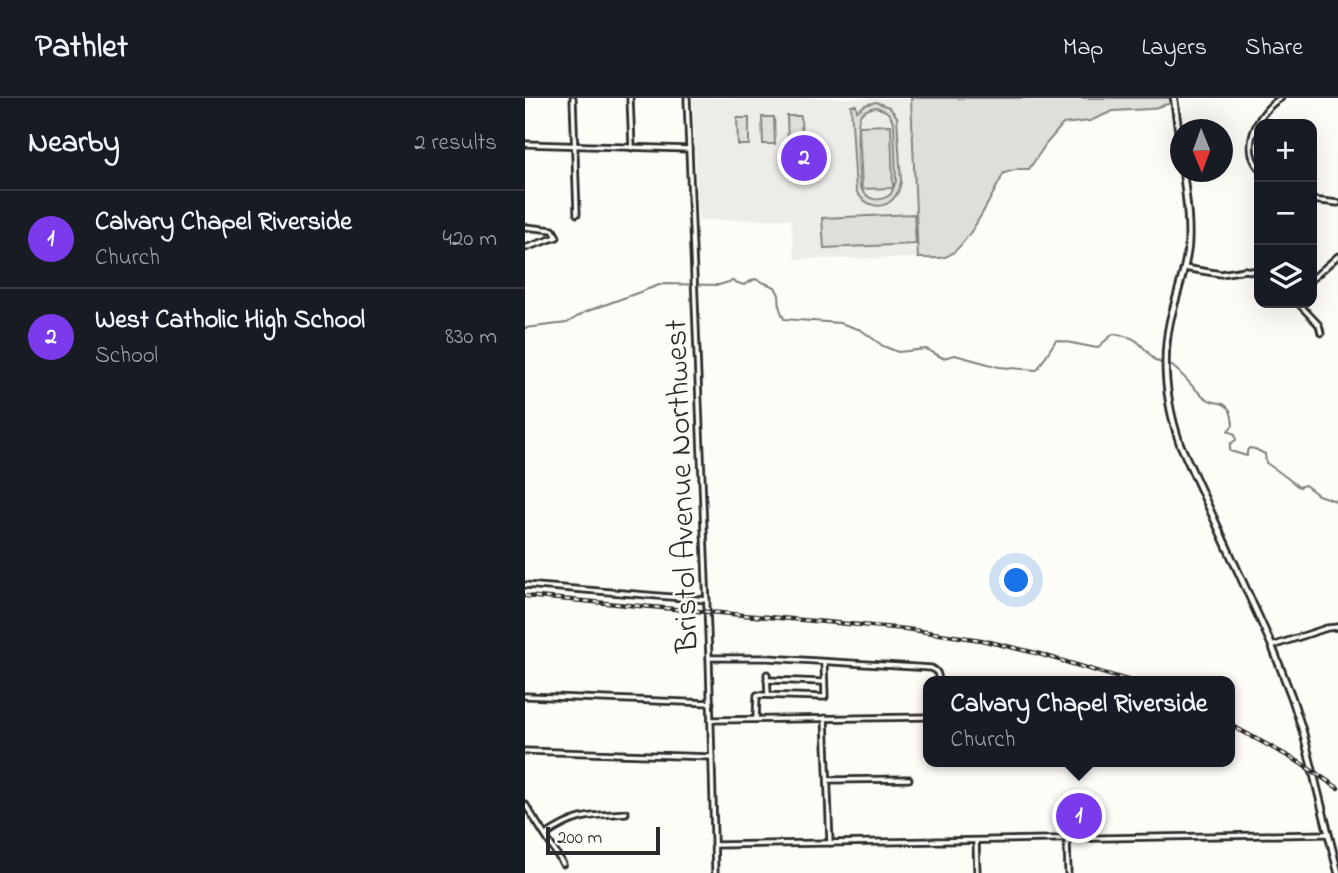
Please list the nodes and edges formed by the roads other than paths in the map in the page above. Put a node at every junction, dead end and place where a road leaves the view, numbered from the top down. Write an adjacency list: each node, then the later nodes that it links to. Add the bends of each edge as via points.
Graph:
1 (573, 98): 10 (street)
2 (630, 98): 11 (street)
3 (687, 98): 12 (street, Bristol Avenue Northwest)
4 (1174, 98): 6 (main road)
5 (1281, 98): 7 (street)
6 (1177, 119)
7 (1260, 119)
8 (1254, 129): 13 (street)
9 (525, 145): 10 (street)
10 (575, 146): 11 (street); 17 (street)
11 (632, 148): 12 (street)
12 (689, 149): 27 (street, Bristol Avenue Northwest)
13 (1254, 160)
14 (1184, 182): 21 (main road, via 1189,218)
15 (1317, 201): 16 (street)
16 (1338, 203)
17 (577, 214)
18 (525, 228): 19 (street, via 553,230 557,237)
19 (525, 248)
20 (1338, 256): 23 (street)
21 (1184, 268): 22 (street, via 1221,274); 29 (main road, via 1165,359 1170,412 1180,444)
22 (1254, 271)
23 (1317, 275)
24 (1303, 308): 25 (street)
25 (1321, 333)
26 (525, 585): 27 (street)
27 (707, 600): 30 (street, Bristol Avenue Northwest)
28 (1338, 627): 29 (street)
29 (1272, 646): 49 (main road, via 1299,717)
30 (709, 658): 31 (street); 38 (street, Bristol Avenue Northwest)
31 (824, 662): 33 (street, via 931,668); 35 (street)
32 (767, 674): 34 (street)
33 (938, 676)
34 (767, 680): 35 (street); 37 (street)
35 (824, 682): 37 (street, via 825,697)
36 (525, 695): 38 (street)
37 (768, 695): 41 (street, via 757,695)
38 (711, 703): 42 (street, Bristol Avenue Northwest)
39 (923, 717): 40 (street)
40 (825, 718): 41 (street); 46 (street)
41 (756, 719): 42 (street)
42 (711, 720): 44 (street, Bristol Avenue Northwest)
43 (525, 751): 44 (street)
44 (712, 757): 54 (street, Bristol Avenue Northwest)
45 (909, 779): 46 (street)
46 (828, 780): 53 (street)
47 (525, 804): 50 (street)
48 (626, 813): 50 (street, via 577,818)
49 (1328, 834): 51 (street); 56 (main road)
50 (546, 835): 55 (street)
51 (1067, 840): 52 (street); 59 (street)
52 (976, 841): 53 (street); 58 (street)
53 (830, 844): 54 (street)
54 (714, 845): 57 (street, Bristol Avenue Northwest)
55 (563, 864)
56 (1338, 872)
57 (715, 873)
58 (977, 873)
59 (1068, 873)

